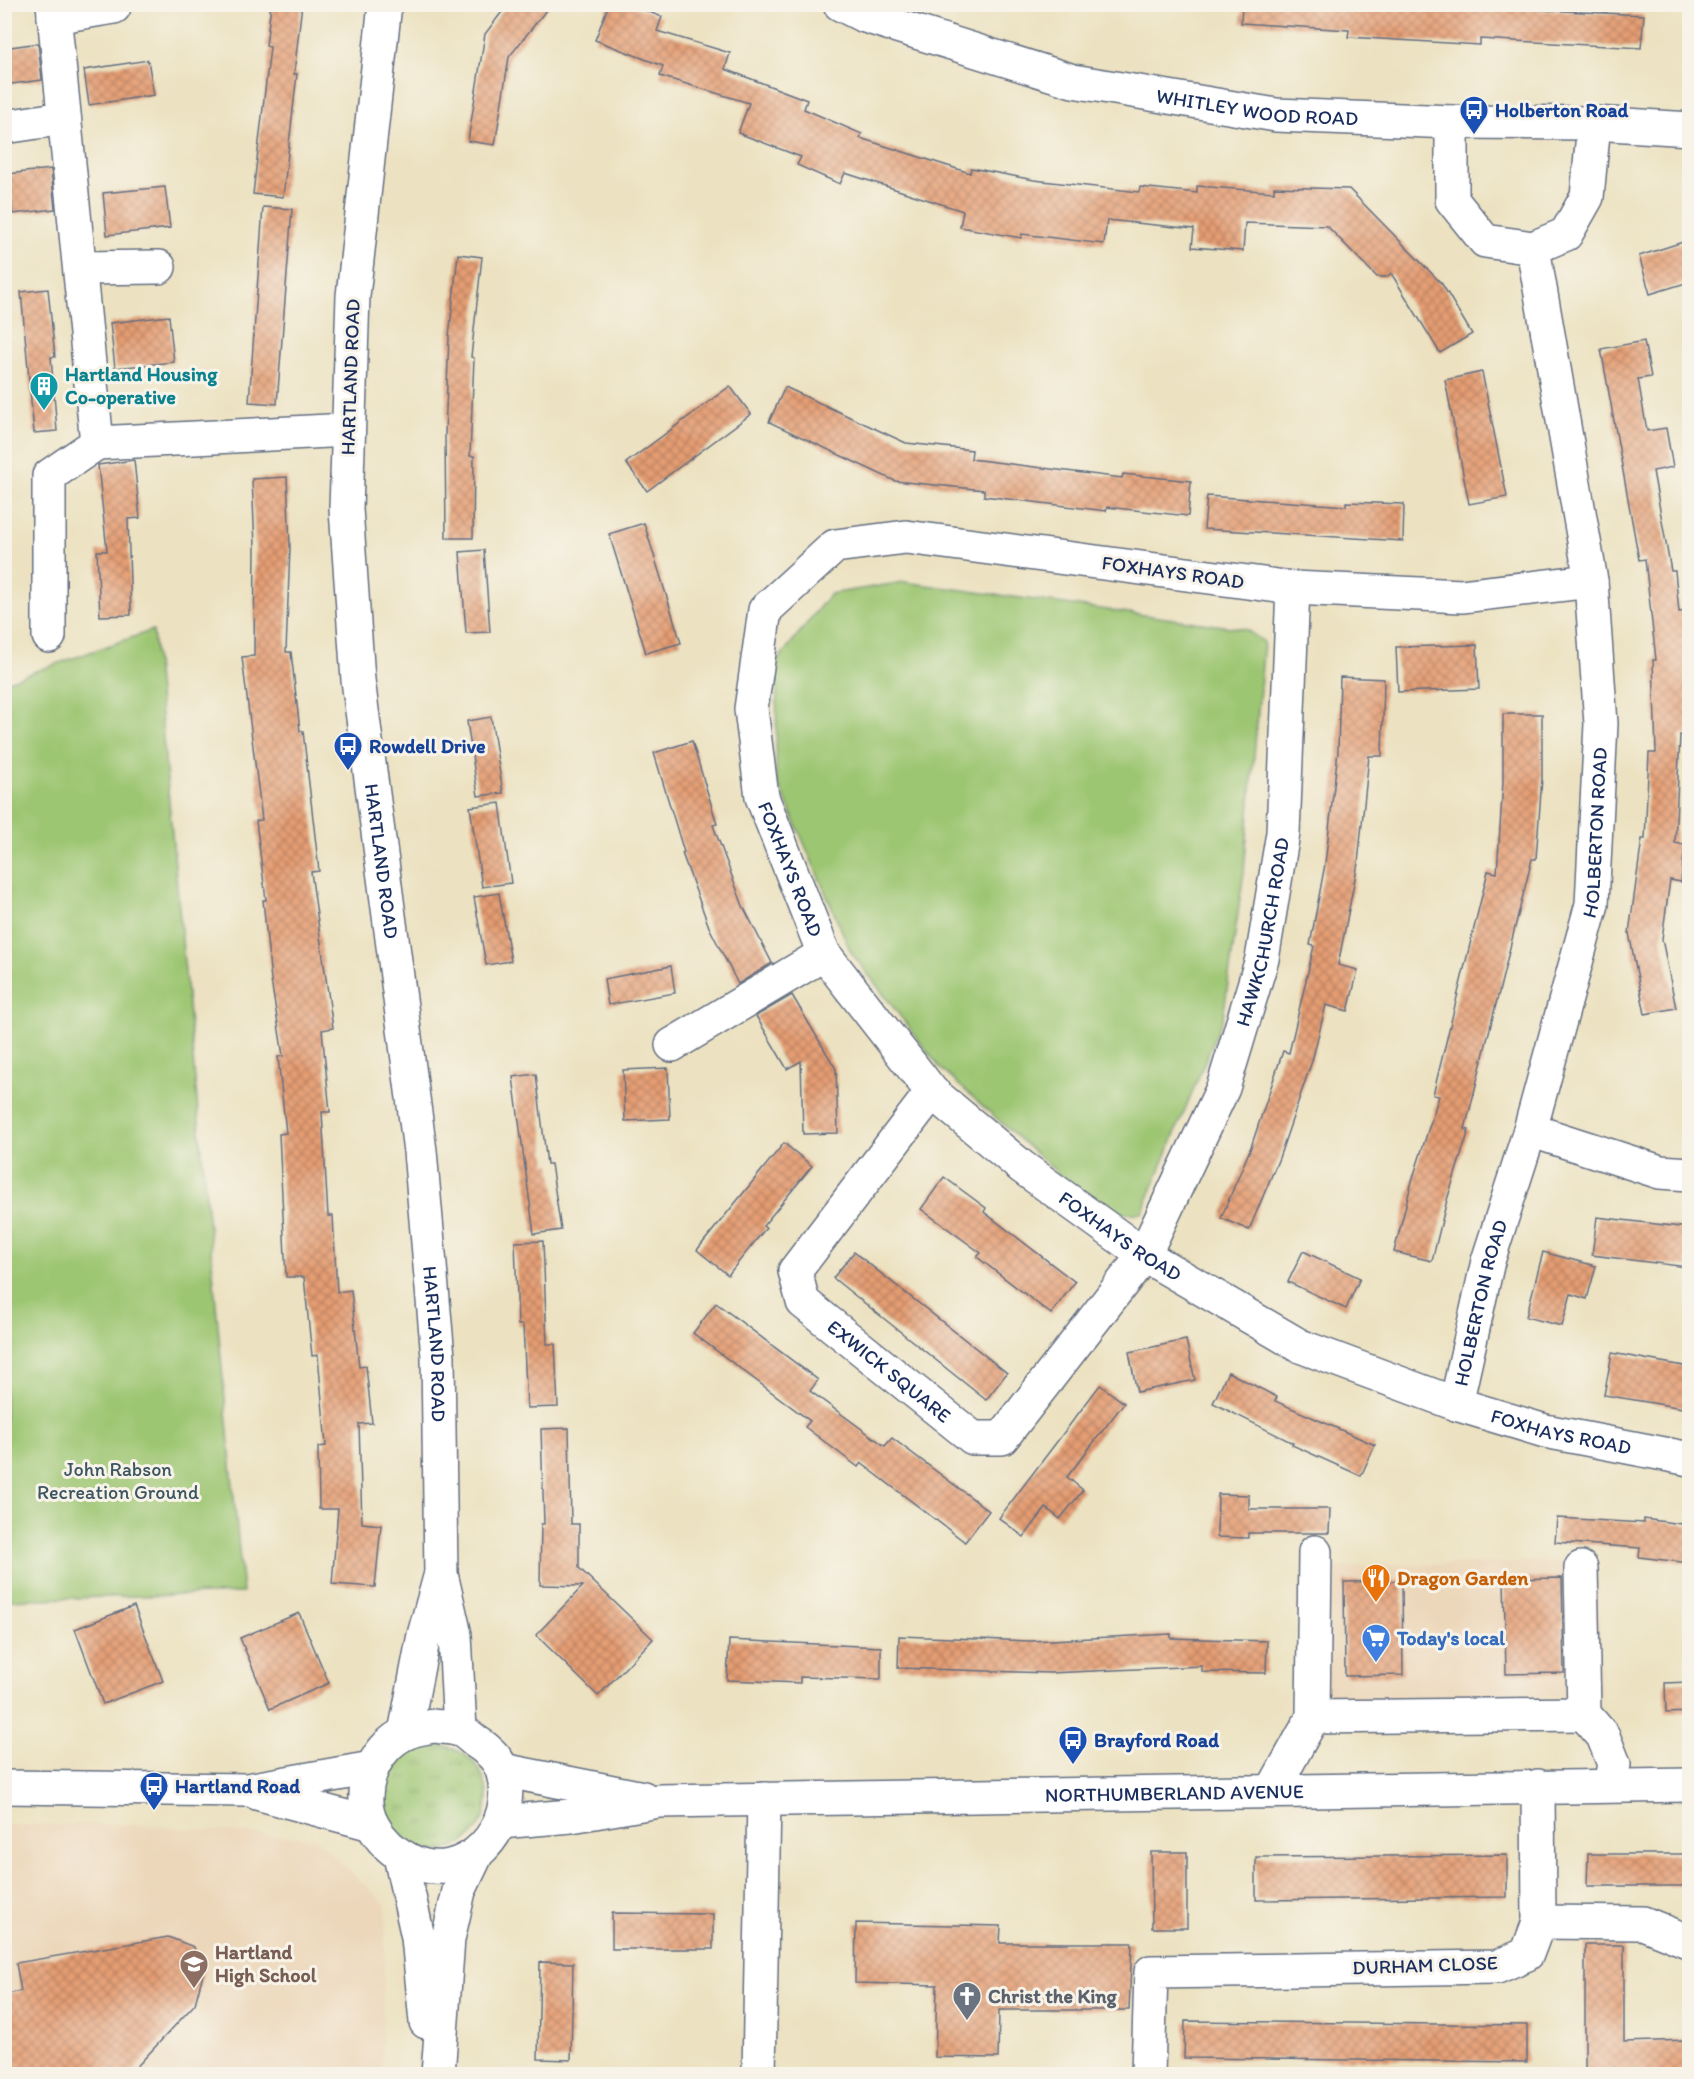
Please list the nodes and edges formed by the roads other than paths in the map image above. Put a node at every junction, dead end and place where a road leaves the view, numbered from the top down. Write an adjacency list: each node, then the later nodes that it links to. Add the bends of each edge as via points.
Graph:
1 (385, 4): 13 (street, HARTLAND ROAD, via 353,296)
2 (840, 4): 6 (street, WHITLEY WOOD ROAD, via 862,15 1073,81 1276,115)
3 (114, 7): 4 (street)
4 (54, 11): 5 (street)
5 (64, 118): 8 (street); 12 (street)
6 (1452, 122): 7 (street, WHITLEY WOOD ROAD); 10 (street, via 1452,200 1485,241)
7 (1594, 123): 9 (street, WHITLEY WOOD ROAD); 10 (street, via 1587,197 1566,234)
8 (11, 126)
9 (1689, 129)
10 (1533, 248): 15 (street, HOLBERTON ROAD)
11 (159, 267): 12 (street)
12 (80, 268): 14 (street)
13 (348, 430): 14 (street); 28 (street, HARTLAND ROAD, via 346,509 358,680 420,1150 437,1346)
14 (97, 443): 17 (street, via 49,476)
15 (1591, 581): 16 (street, FOXHAYS ROAD, via 1462,596); 21 (street, HOLBERTON ROAD, via 1601,724 1592,904)
16 (1293, 588): 18 (street, FOXHAYS ROAD, via 906,537 835,546 765,610 751,709 762,797); 23 (street, HAWKCHURCH ROAD, via 1283,832 1262,959 1223,1088)
17 (49, 636)
18 (824, 954): 19 (street); 20 (street, FOXHAYS ROAD)
19 (672, 1045)
20 (933, 1092): 23 (street, FOXHAYS ROAD, via 1022,1167); 23 (street, EXWICK SQUARE, via 795,1271 803,1302 973,1438 1002,1438)
21 (1530, 1130): 22 (street, via 1660,1172); 24 (street, HOLBERTON ROAD, via 1488,1261)
22 (1689, 1174)
23 (1144, 1255): 24 (street, FOXHAYS ROAD, via 1300,1346)
24 (1456, 1404): 25 (street, FOXHAYS ROAD, via 1545,1431)
25 (1689, 1459)
26 (1315, 1552): 30 (street)
27 (1581, 1568): 29 (street)
28 (441, 1574): 31 (street, HARTLAND ROAD, via 455,1635); 32 (street, HARTLAND ROAD, via 424,1635)
29 (1584, 1714): 30 (street); 35 (street, via 1603,1736 1614,1764)
30 (1313, 1717): 40 (street)
31 (460, 1730): 32 (street, via 433,1725); 34 (street, via 490,1751)
32 (405, 1733): 33 (street, via 385,1747)
33 (372, 1768): 39 (street); 44 (street, via 366,1799)
34 (502, 1770): 42 (street, NORTHUMBERLAND AVENUE); 43 (street, via 506,1796)
35 (1610, 1785): 36 (street, NORTHUMBERLAND AVENUE); 37 (street, NORTHUMBERLAND AVENUE)
36 (1689, 1785)
37 (1538, 1786): 40 (street, NORTHUMBERLAND AVENUE); 47 (street, DURHAM CLOSE)
38 (4, 1787): 39 (street)
39 (247, 1790): 44 (street)
40 (1272, 1791): 41 (street, NORTHUMBERLAND AVENUE)
41 (764, 1799): 42 (street, NORTHUMBERLAND AVENUE); 51 (street)
42 (659, 1801): 43 (street, NORTHUMBERLAND AVENUE, via 571,1816)
43 (501, 1822): 45 (street)
44 (372, 1824): 46 (street, via 385,1844)
45 (477, 1853): 46 (street, via 450,1868 421,1867); 50 (street, via 459,1891 448,1939)
46 (400, 1856): 49 (street, via 418,1937)
47 (1539, 1922): 48 (street, via 1644,1923); 52 (street, DURHAM CLOSE, via 1527,1954 1497,1967 1151,1972)
48 (1689, 1942)
49 (431, 2074)
50 (438, 2074)
51 (759, 2074)
52 (1148, 2074)

